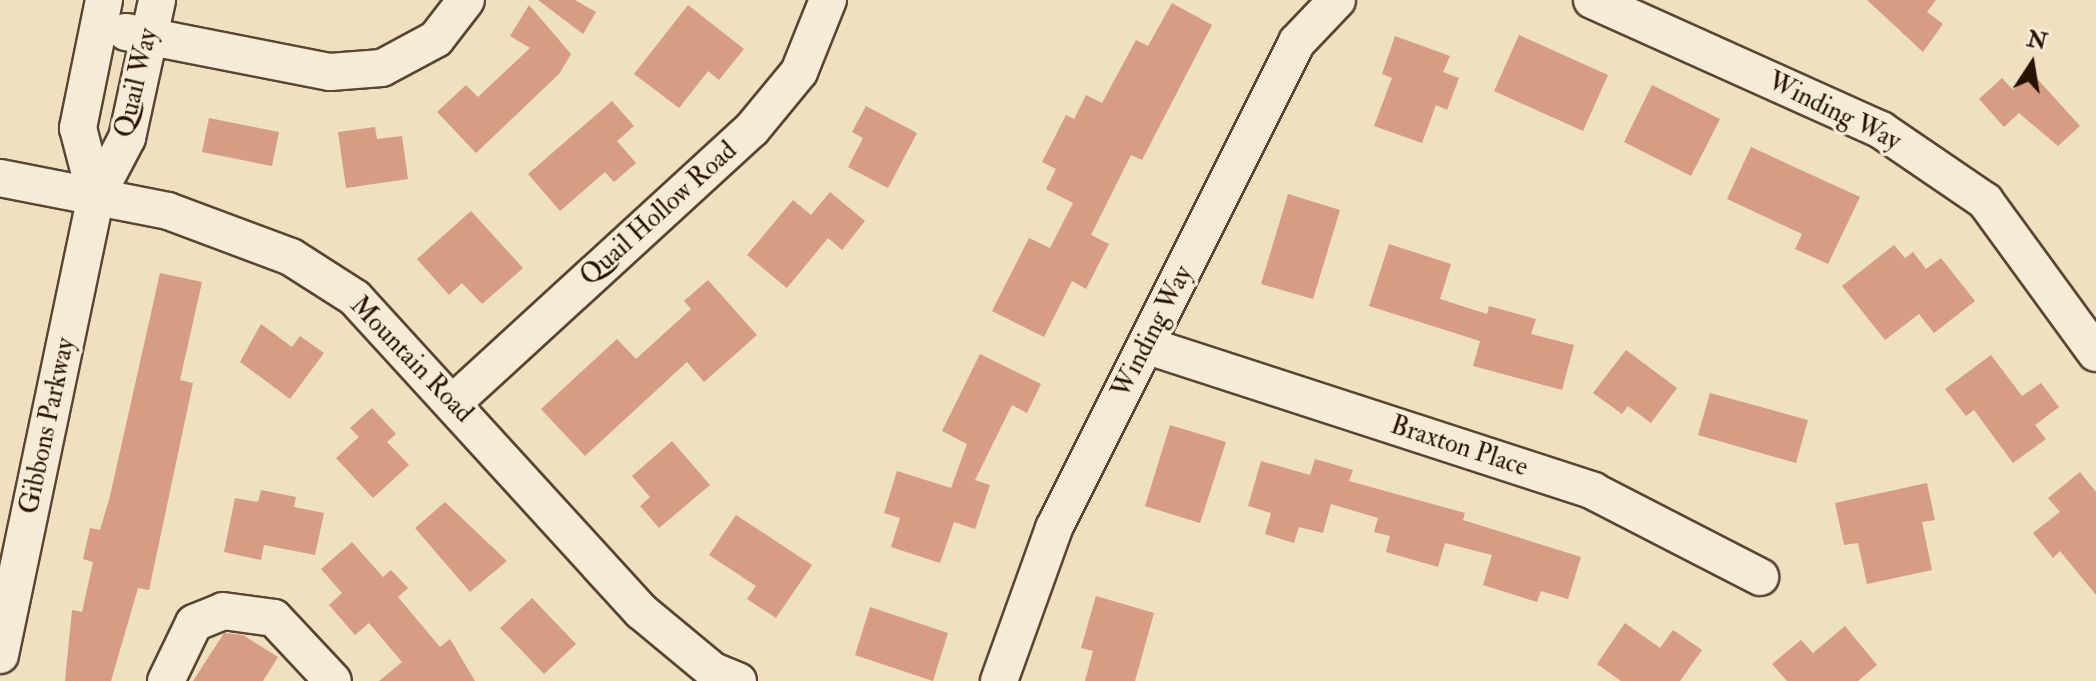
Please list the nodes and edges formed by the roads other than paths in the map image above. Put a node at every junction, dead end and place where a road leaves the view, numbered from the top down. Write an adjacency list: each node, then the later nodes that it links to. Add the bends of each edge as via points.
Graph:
1 (157, 0): 7 (street, Quail Way)
2 (466, 0): 7 (street, via 436,39 382,68 330,72)
3 (828, 0): 12 (street, Quail Hollow Road, via 799,72 752,129)
4 (1337, 0): 10 (street, Winding Way, via 1297,42)
5 (1592, 0): 11 (street, Winding Way, via 1881,130 1985,201)
6 (102, 14): 7 (street); 9 (street, Quail Way, via 78,128)
7 (149, 37): 9 (street, Quail Way, via 127,138)
8 (0, 178): 9 (street, Mountain Road)
9 (96, 197): 12 (street, Mountain Road, via 168,211 291,257 355,298); 14 (street, Gibbons Parkway)
10 (1148, 346): 13 (street, Braxton Place, via 1593,491); 18 (street, Winding Way, via 1054,528)
11 (2096, 353)
12 (454, 402): 17 (street, Mountain Road, via 642,612 713,671)
13 (1760, 577)
14 (0, 655)
15 (166, 681): 16 (street, via 194,623 223,611 274,618)
16 (333, 681)
17 (738, 681)
18 (999, 681)

